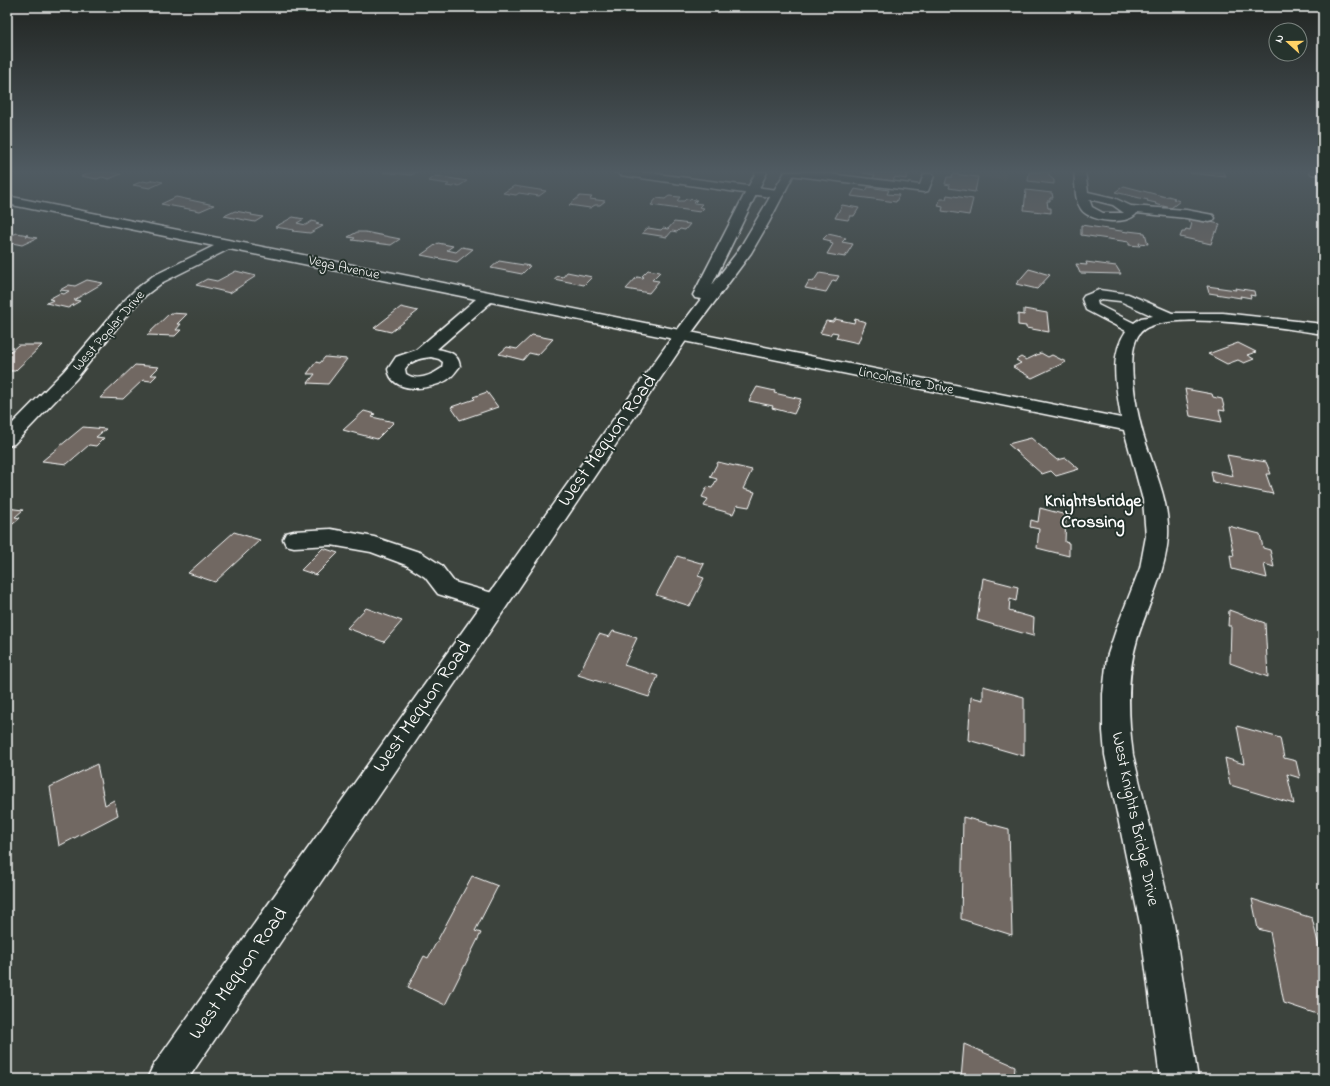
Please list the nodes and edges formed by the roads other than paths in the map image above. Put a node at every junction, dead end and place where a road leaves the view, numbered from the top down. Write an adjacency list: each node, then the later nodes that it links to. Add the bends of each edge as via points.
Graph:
1 (121, 223): 4 (street, Vega Avenue)
2 (735, 223): 9 (street, West Mequon Road)
3 (764, 223): 9 (street, West Mequon Road, via 744,253)
4 (228, 244): 5 (street, Vega Avenue); 12 (street, West Poplar Drive, via 158,279 142,292 126,307 70,375)
5 (486, 297): 9 (street, Vega Avenue); 10 (street)
6 (1169, 317): 7 (street, via 1148,321); 7 (street, via 1123,297 1100,294 1089,299 1091,308); 8 (street, via 1213,316)
7 (1134, 329): 11 (street, West Knights Bridge Drive, via 1123,363)
8 (1323, 329)
9 (680, 336): 11 (street, Lincolnshire Drive); 14 (street, West Mequon Road)
10 (422, 353)
11 (1132, 426): 16 (street, West Knights Bridge Drive, via 1154,500 1157,537 1149,580 1120,656 1116,730 1119,755 1157,924)
12 (7, 440)
13 (294, 539): 14 (street, via 331,537 374,545 414,559 433,571 446,588)
14 (496, 603): 15 (street, West Mequon Road)
15 (166, 1079)
16 (1179, 1079)

